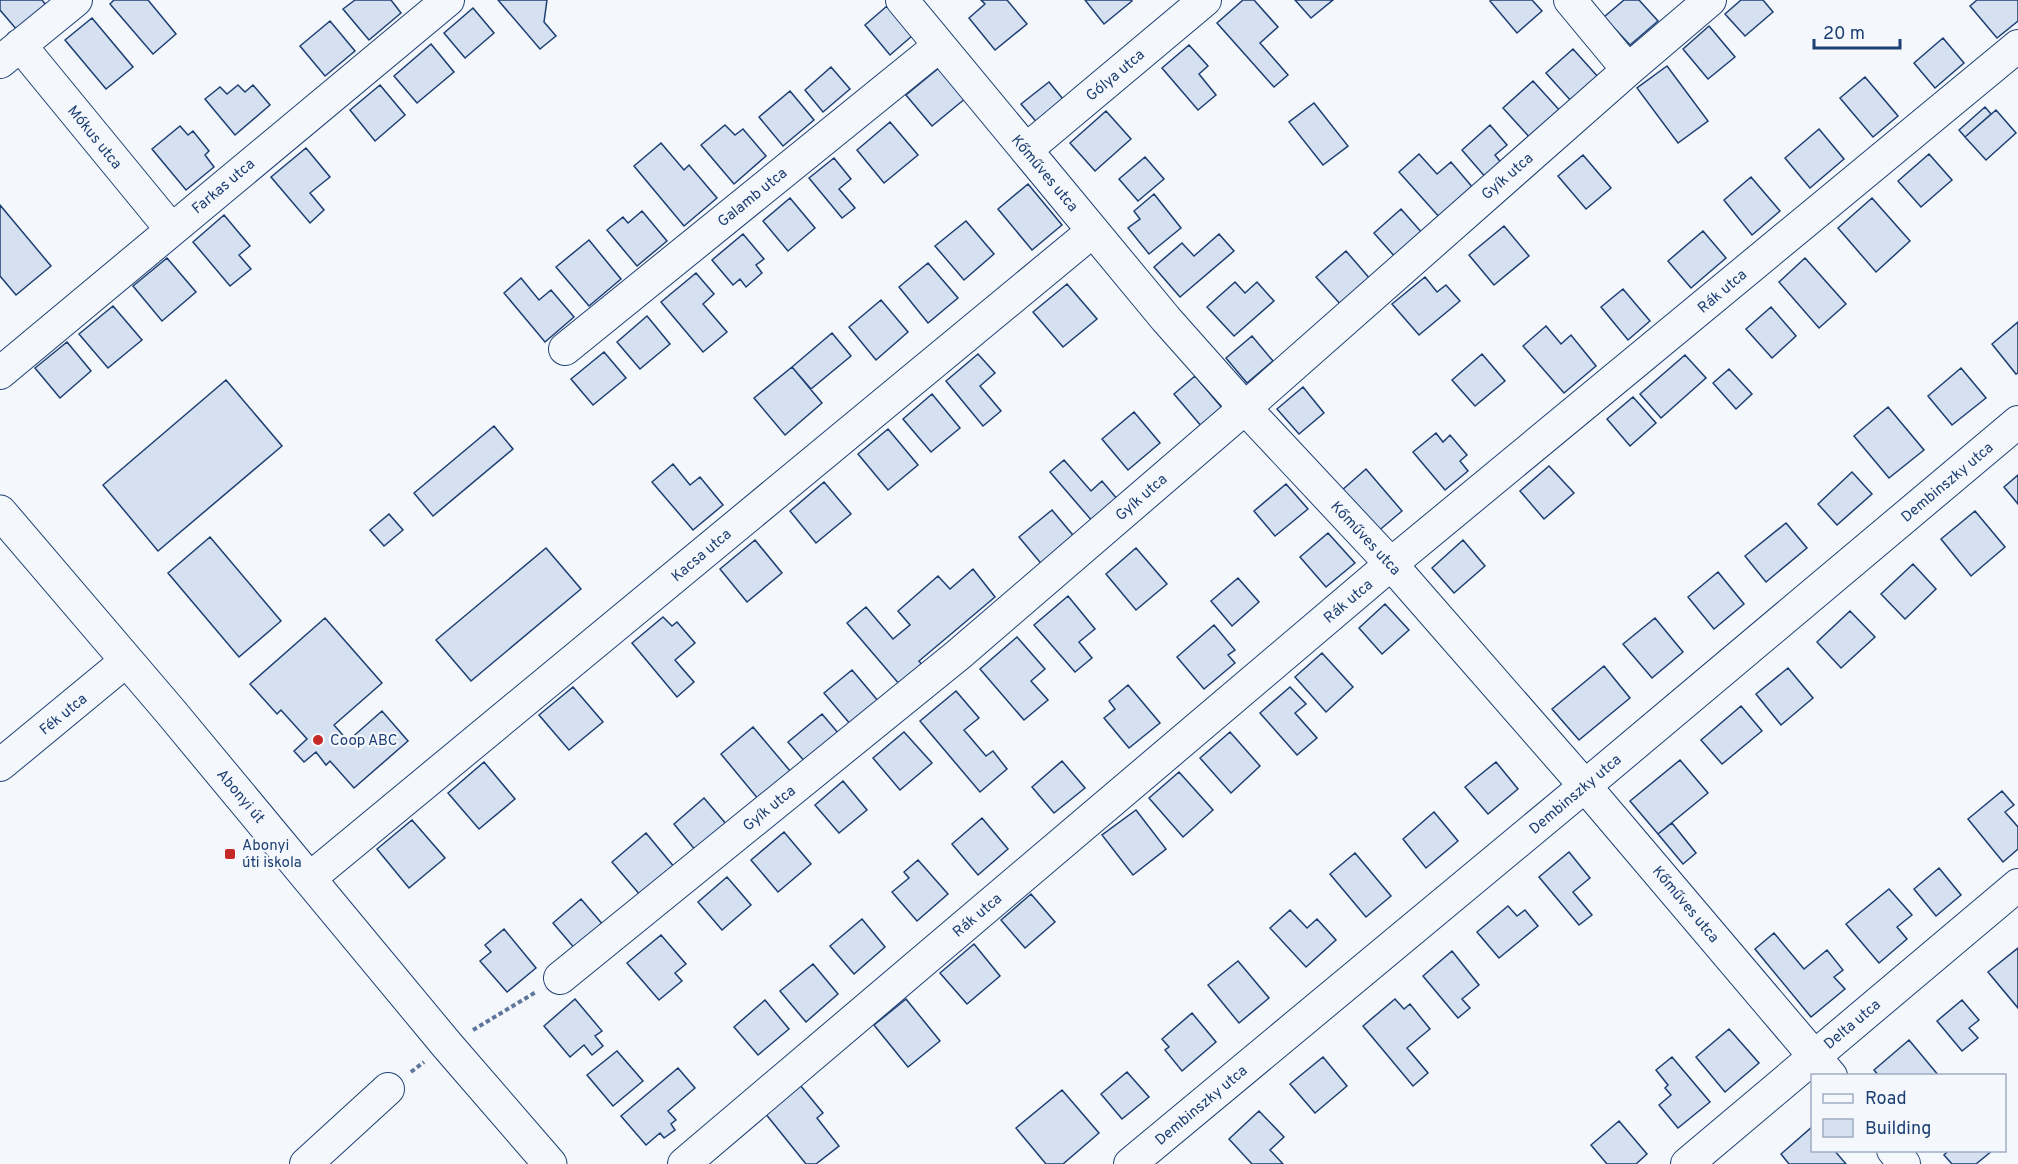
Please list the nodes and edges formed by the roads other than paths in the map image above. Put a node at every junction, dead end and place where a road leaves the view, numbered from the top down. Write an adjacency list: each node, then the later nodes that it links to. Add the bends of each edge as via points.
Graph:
1 (76, 0): 9 (street)
2 (448, 0): 12 (street, Farkas utca)
3 (902, 0): 7 (street, Kőműves utca)
4 (1205, 0): 11 (street, Gólya utca)
5 (1570, 0): 10 (street)
6 (1710, 0): 10 (street, Gyík utca)
7 (939, 46): 11 (street, Kőműves utca); 14 (street, Galamb utca)
8 (2018, 46): 19 (street, Rák utca)
9 (10, 53): 12 (street, Mókus utca)
10 (1628, 70): 16 (street, Gyík utca)
11 (1026, 150): 13 (street, Kőműves utca)
12 (171, 229): 15 (street, Farkas utca)
13 (1093, 231): 16 (street, Kőműves utca); 23 (street, Kacsa utca)
14 (565, 349)
15 (0, 373)
16 (1245, 408): 19 (street, Kőműves utca); 25 (street, Gyík utca, via 958,655)
17 (2018, 422): 22 (street, Dembinszky utca)
18 (0, 512): 20 (main road, Abonyi út)
19 (1391, 564): 22 (street, Kőműves utca); 32 (street, Rák utca)
20 (126, 661): 21 (street, Fék utca); 23 (main road, Abonyi út)
21 (0, 765)
22 (1586, 786): 26 (street, Kőműves utca); 33 (street, Dembinszky utca)
23 (309, 879): 31 (main road, Abonyi út)
24 (2018, 885): 26 (street, Delta utca)
25 (560, 978)
26 (1823, 1066)
27 (1811, 1075): 34 (street, Delta utca)
28 (388, 1089): 30 (street)
29 (1895, 1152): 35 (street)
30 (306, 1164)
31 (550, 1164)
32 (684, 1164)
33 (1130, 1164)
34 (1688, 1164)
35 (1904, 1164)

